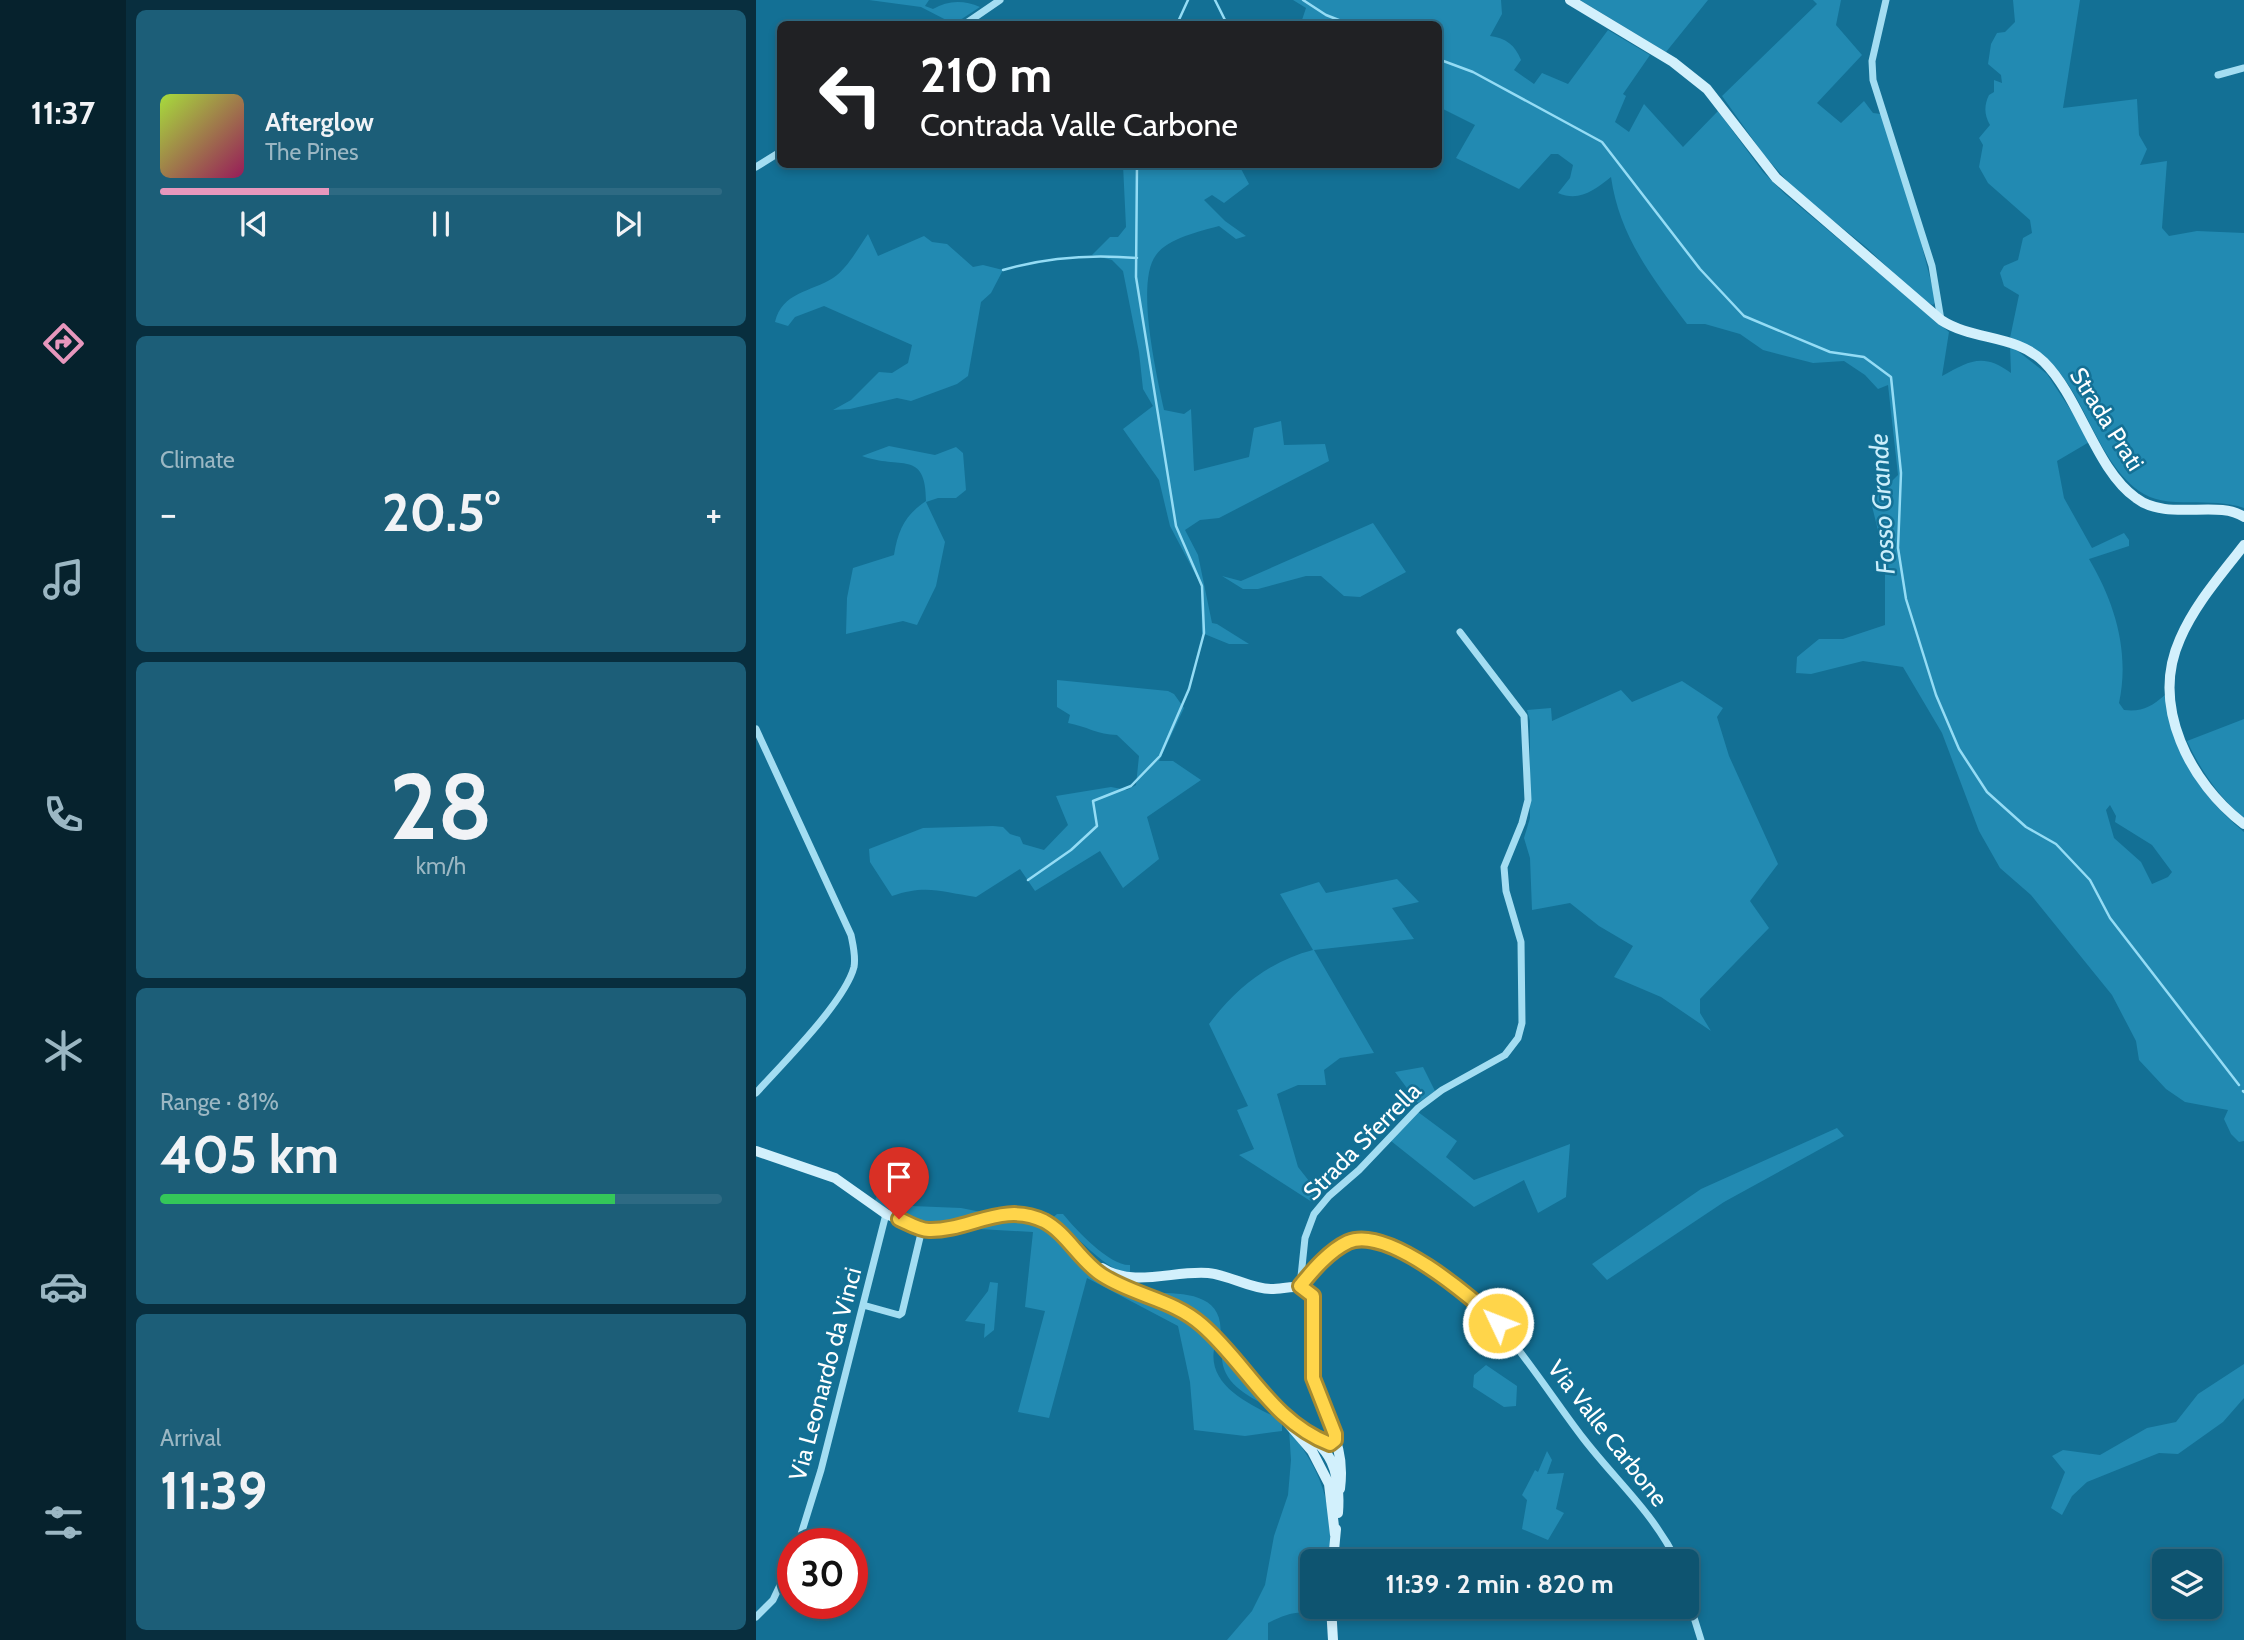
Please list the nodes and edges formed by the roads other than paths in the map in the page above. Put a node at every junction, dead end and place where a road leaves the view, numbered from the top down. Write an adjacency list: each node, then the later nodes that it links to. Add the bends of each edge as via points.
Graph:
1 (1000, 0): 4 (street)
2 (1570, 0): 9 (street, Strada Prati, via 1673,62 1707,89 1776,178)
3 (1886, 0): 9 (street, via 1872,61 1873,80 1932,266)
4 (969, 21)
5 (2244, 68): 6 (street)
6 (2218, 75)
7 (777, 154): 8 (street)
8 (756, 167)
9 (1941, 320): 10 (street, Strada Prati, via 1959,330 2020,345 2042,360 2080,413 2113,474 2136,499 2160,509)
10 (2243, 515)
11 (2244, 545): 14 (street, via 2188,622 2176,650 2169,686 2178,738 2205,787)
12 (1460, 632): 20 (street, Strada Sferrella, via 1524,716 1528,800 1504,867 1521,942 1522,1023 1518,1038 1505,1055 1418,1108 1329,1195 1314,1214 1305,1238)
13 (756, 729): 15 (street, via 851,934 855,954 854,968 838,996)
14 (2244, 824)
15 (756, 1093)
16 (756, 1151): 17 (street, via 835,1178)
17 (886, 1214): 18 (street); 21 (street, Via Leonardo da Vinci)
18 (922, 1229): 19 (street, via 1007,1214 1036,1218); 21 (street, via 902,1313)
19 (1055, 1229): 20 (street, via 1105,1270 1126,1277 1223,1275 1271,1289); 22 (street, via 1104,1277 1179,1308 1204,1326)
20 (1300, 1286): 24 (street, via 1313,1296 1313,1378); 33 (street, Via Valle Carbone, via 1332,1253 1356,1240 1394,1248 1447,1279 1498,1323 1584,1439 1635,1495)
21 (863, 1305): 30 (street, Via Leonardo da Vinci)
22 (1287, 1422): 23 (street); 25 (street)
23 (1308, 1434): 24 (street, via 1330,1444); 27 (street)
24 (1335, 1437): 26 (street); 27 (street)
25 (1311, 1449): 27 (street); 28 (street)
26 (1341, 1452): 27 (street); 29 (street)
27 (1331, 1461): 28 (street); 29 (street)
28 (1329, 1484): 31 (street)
29 (1340, 1489): 31 (street)
30 (803, 1528)
31 (1335, 1535): 32 (street)
32 (1334, 1549)
33 (1669, 1549)
34 (777, 1592): 35 (street)
35 (756, 1617)
36 (1332, 1619): 38 (street)
37 (1694, 1619): 39 (street)
38 (1333, 1640)
39 (1701, 1640)

